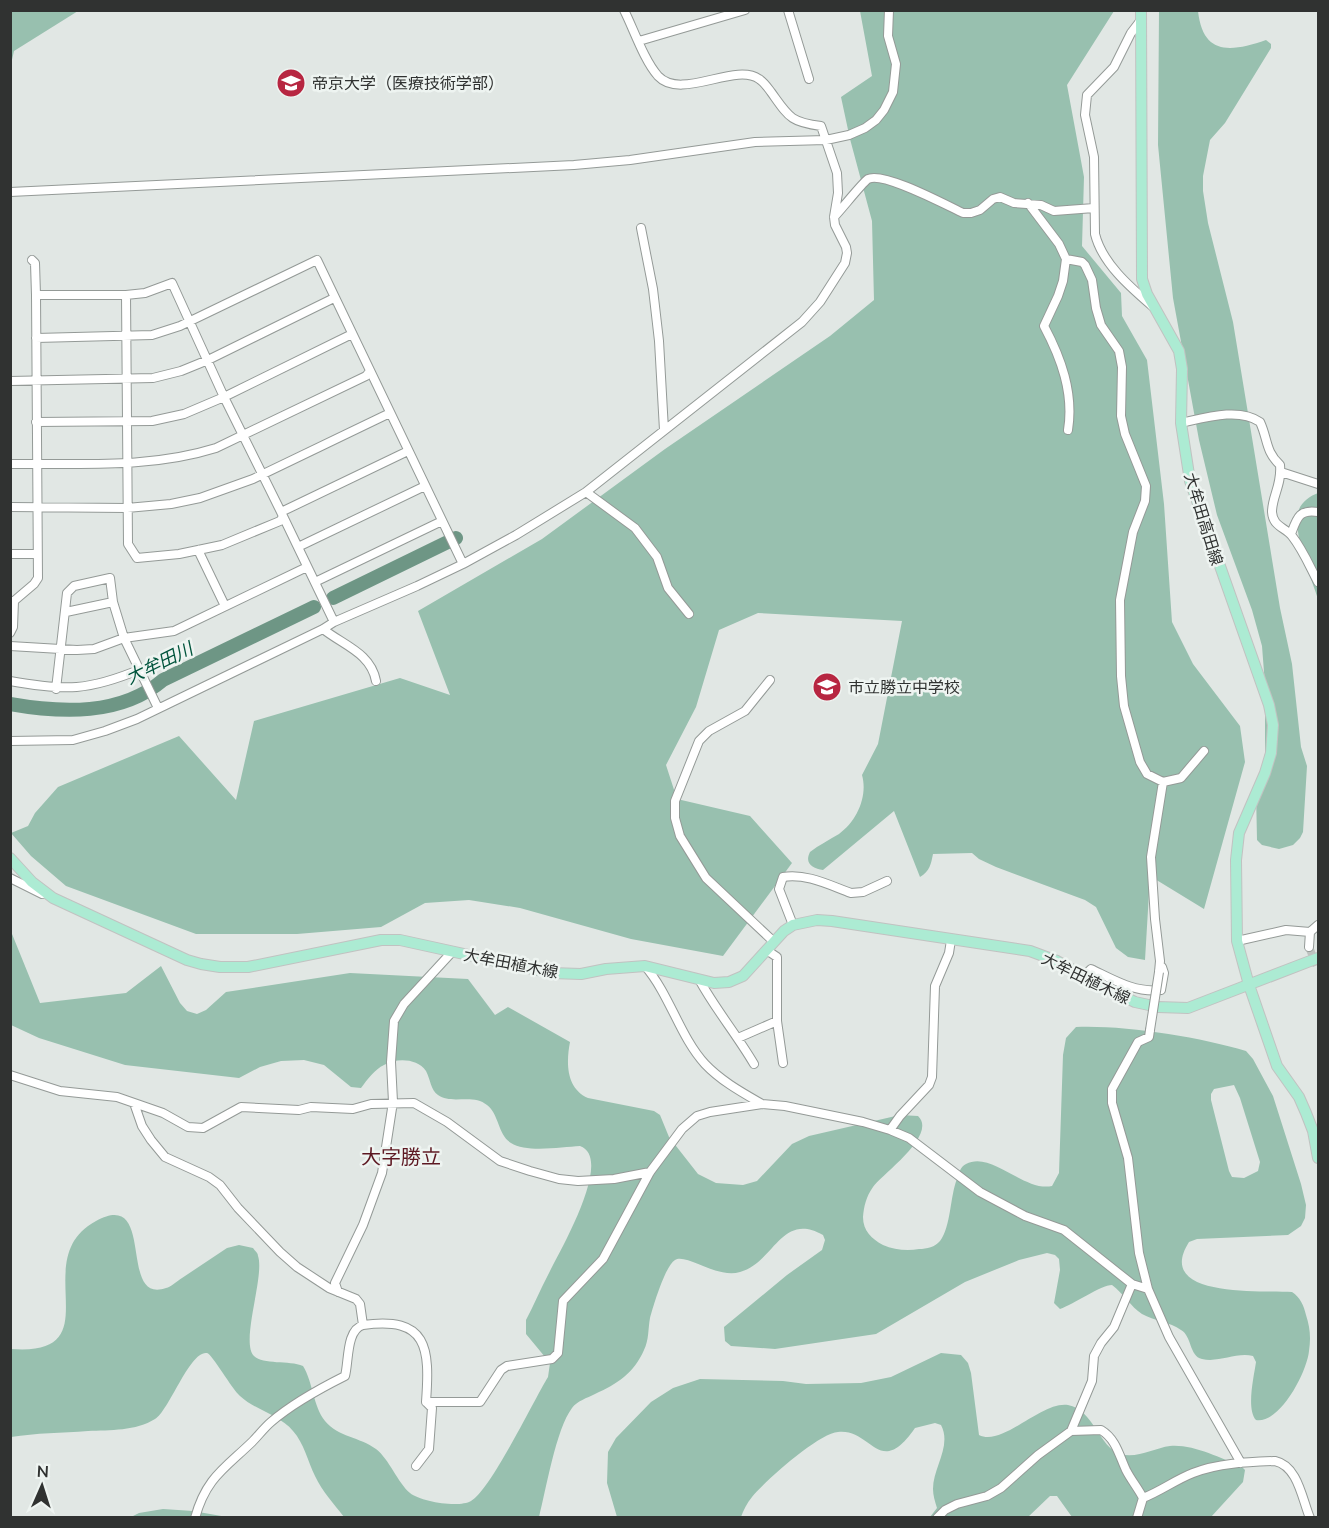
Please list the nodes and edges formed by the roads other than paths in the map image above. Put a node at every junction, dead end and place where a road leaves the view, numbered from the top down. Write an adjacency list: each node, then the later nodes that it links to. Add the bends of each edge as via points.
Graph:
1 (624, 10): 6 (street)
2 (746, 10): 6 (street)
3 (788, 10): 7 (street)
4 (889, 10): 8 (street, via 888,36 896,63 893,92 884,110 865,128)
5 (1141, 15): 11 (street, via 1114,67 1087,95 1085,115 1094,157); 19 (main road, 大牟田高田線, via 1140,266)
6 (639, 41): 8 (street, via 659,77 672,83 700,83 741,74 759,78 788,116 804,124 821,126)
7 (809, 79)
8 (826, 140): 9 (street, via 755,142 612,162); 12 (street, via 838,183)
9 (10, 192)
10 (1028, 203): 11 (street, via 1054,211); 12 (street, via 1000,197 980,210 963,213 880,176 868,179); 14 (street)
11 (1094, 208): 19 (street, via 1095,234 1104,255)
12 (834, 217): 34 (street, via 847,253 815,308)
13 (641, 228): 34 (street, via 659,341)
14 (1066, 259): 35 (street, via 1061,289 1044,326 1065,375 1070,398); 80 (street, via 1085,265 1101,325 1119,351 1121,416 1146,486 1119,600 1121,676 1124,706 1140,762 1147,774)
15 (32, 260): 16 (street)
16 (36, 295): 17 (street); 23 (street)
17 (126, 295): 20 (street, via 145,293 172,282); 22 (street)
18 (334, 298): 20 (street, via 317,260); 21 (street); 24 (street)
19 (1157, 310): 33 (main road, 大牟田高田線, via 1179,351)
20 (190, 321): 22 (street, via 152,335); 24 (street)
21 (352, 334): 25 (street); 29 (street)
22 (126, 337): 23 (street); 27 (street)
23 (36, 338): 26 (street)
24 (208, 360): 27 (street, via 153,378); 29 (street)
25 (370, 371): 30 (street); 36 (street)
26 (35, 380): 27 (street); 28 (street); 31 (street)
27 (126, 380): 32 (street)
28 (10, 381)
29 (224, 397): 32 (street, via 184,414); 36 (street)
30 (390, 413): 37 (street); 42 (street)
31 (36, 422): 32 (street); 39 (street)
32 (127, 422): 40 (street)
33 (1181, 423): 41 (street, via 1222,414 1252,417 1260,422 1266,447); 89 (main road, 大牟田高田線, via 1190,481 1262,681 1273,725 1265,773 1239,833)
34 (664, 430): 45 (street)
35 (1068, 430)
36 (244, 435): 40 (street, via 192,455); 42 (street)
37 (408, 451): 44 (street); 50 (street)
38 (10, 464): 39 (street)
39 (37, 464): 40 (street); 47 (street)
40 (127, 464): 48 (street)
41 (1281, 472): 43 (street); 52 (street, via 1272,514 1275,523)
42 (263, 474): 48 (street, via 200,498); 50 (street)
43 (1318, 484)
44 (425, 486): 51 (street); 53 (street)
45 (586, 492): 57 (street); 65 (street, via 635,528 657,557 668,588)
46 (10, 507): 47 (street)
47 (37, 507): 48 (street); 56 (street)
48 (127, 508): 54 (street, via 128,544 137,558)
49 (1318, 512): 52 (street, via 1302,513)
50 (282, 514): 53 (street); 54 (street, via 280,521 253,534)
51 (442, 521): 57 (street); 59 (street)
52 (1292, 534): 60 (street)
53 (298, 547): 58 (street)
54 (198, 550): 63 (street)
55 (10, 554): 56 (street)
56 (37, 554): 61 (street, via 38,578)
57 (463, 564): 66 (street)
58 (307, 567): 59 (street); 63 (street)
59 (315, 582): 66 (street)
60 (1318, 582)
61 (12, 601): 68 (street)
62 (113, 602): 64 (street); 64 (street, via 110,578 74,586 67,593); 69 (street)
63 (225, 606): 69 (street, via 174,631)
64 (66, 612): 71 (street)
65 (689, 614)
66 (334, 622): 67 (street)
67 (323, 629): 75 (street, via 360,653); 77 (street)
68 (10, 633)
69 (124, 638): 71 (street, via 94,649); 72 (street)
70 (10, 646): 71 (street)
71 (60, 649): 76 (street)
72 (141, 669): 76 (street, via 102,684); 77 (street)
73 (770, 680): 90 (street, via 746,711 709,731 699,741 675,801 675,818 680,836 706,878)
74 (10, 681): 76 (street)
75 (376, 681)
76 (56, 689)
77 (158, 708): 78 (street, via 73,740)
78 (10, 741)
79 (1204, 751): 80 (street, via 1181,778)
80 (1163, 782): 94 (street, via 1151,857)
81 (10, 858): 84 (main road, 大牟田植木線, via 53,898)
82 (10, 878): 84 (street)
83 (887, 881): 85 (street, via 857,894 809,878 783,877 779,889)
84 (76, 907): 92 (main road, 大牟田植木線, via 187,960 220,967 248,967 381,940 400,940)
85 (793, 925): 88 (main road, 大牟田植木線, via 832,921); 90 (main road, 大牟田植木線)
86 (1318, 925): 87 (street)
87 (1310, 932): 89 (street, via 1286,930); 91 (street)
88 (951, 940): 96 (main road, 大牟田植木線, via 1030,951); 107 (street, via 935,986 932,1077)
89 (1237, 941): 98 (main road, 大牟田高田線)
90 (771, 946): 97 (main road, 大牟田植木線, via 743,976 722,983); 99 (street, via 777,957)
91 (1309, 947)
92 (452, 952): 95 (main road, 大牟田植木線, via 551,973 581,974); 104 (street, via 404,1004 394,1021)
93 (1318, 958): 98 (main road, 大牟田植木線)
94 (1160, 961): 96 (street, via 1164,973 1161,990 1148,992 1130,987 1091,969); 111 (street, bridge, via 1149,1037 1138,1042 1112,1089 1112,1103 1128,1158)
95 (645, 966): 97 (main road, 大牟田植木線); 106 (street, via 658,981 706,1065)
96 (1084, 976): 98 (main road, 大牟田植木線, via 1135,1002 1158,1007 1188,1008)
97 (700, 981): 100 (street)
98 (1249, 985): 108 (main road, 大牟田高田線, via 1277,1066 1306,1113)
99 (777, 1021): 100 (street); 101 (street)
100 (738, 1038): 102 (street)
101 (783, 1063)
102 (754, 1064)
103 (10, 1074): 105 (street, via 60,1091 117,1097)
104 (393, 1102): 105 (street, via 353,1109 241,1107 203,1128 188,1127); 109 (street, via 414,1103 500,1161 559,1179 614,1179); 112 (street, via 382,1173 335,1283)
105 (134, 1103): 112 (street, via 142,1126 165,1157 220,1185 280,1252)
106 (762, 1104): 107 (street); 109 (street, via 697,1116 682,1129)
107 (890, 1130): 110 (street, via 909,1138 980,1192 1025,1216 1065,1230)
108 (1318, 1158)
109 (650, 1172): 114 (street, via 603,1259 563,1301 558,1353 552,1359 507,1366 480,1402)
110 (1132, 1284): 111 (street); 115 (street, via 1114,1327 1094,1356 1092,1381)
111 (1148, 1289): 116 (street, via 1169,1337)
112 (338, 1292): 113 (street, via 357,1299)
113 (363, 1325): 114 (street, via 401,1324 416,1332 428,1370); 119 (street, via 351,1335 345,1376 270,1422 206,1488)
114 (426, 1402): 117 (street, via 432,1408 429,1449)
115 (1071, 1431): 118 (street, via 1105,1432 1118,1448); 120 (street, via 1001,1488 951,1507)
116 (1241, 1463): 118 (street, via 1193,1473); 122 (street, via 1281,1462 1294,1476)
117 (416, 1466)
118 (1143, 1498): 121 (street)
119 (195, 1518)
120 (937, 1518)
121 (1137, 1518)
122 (1310, 1518)

